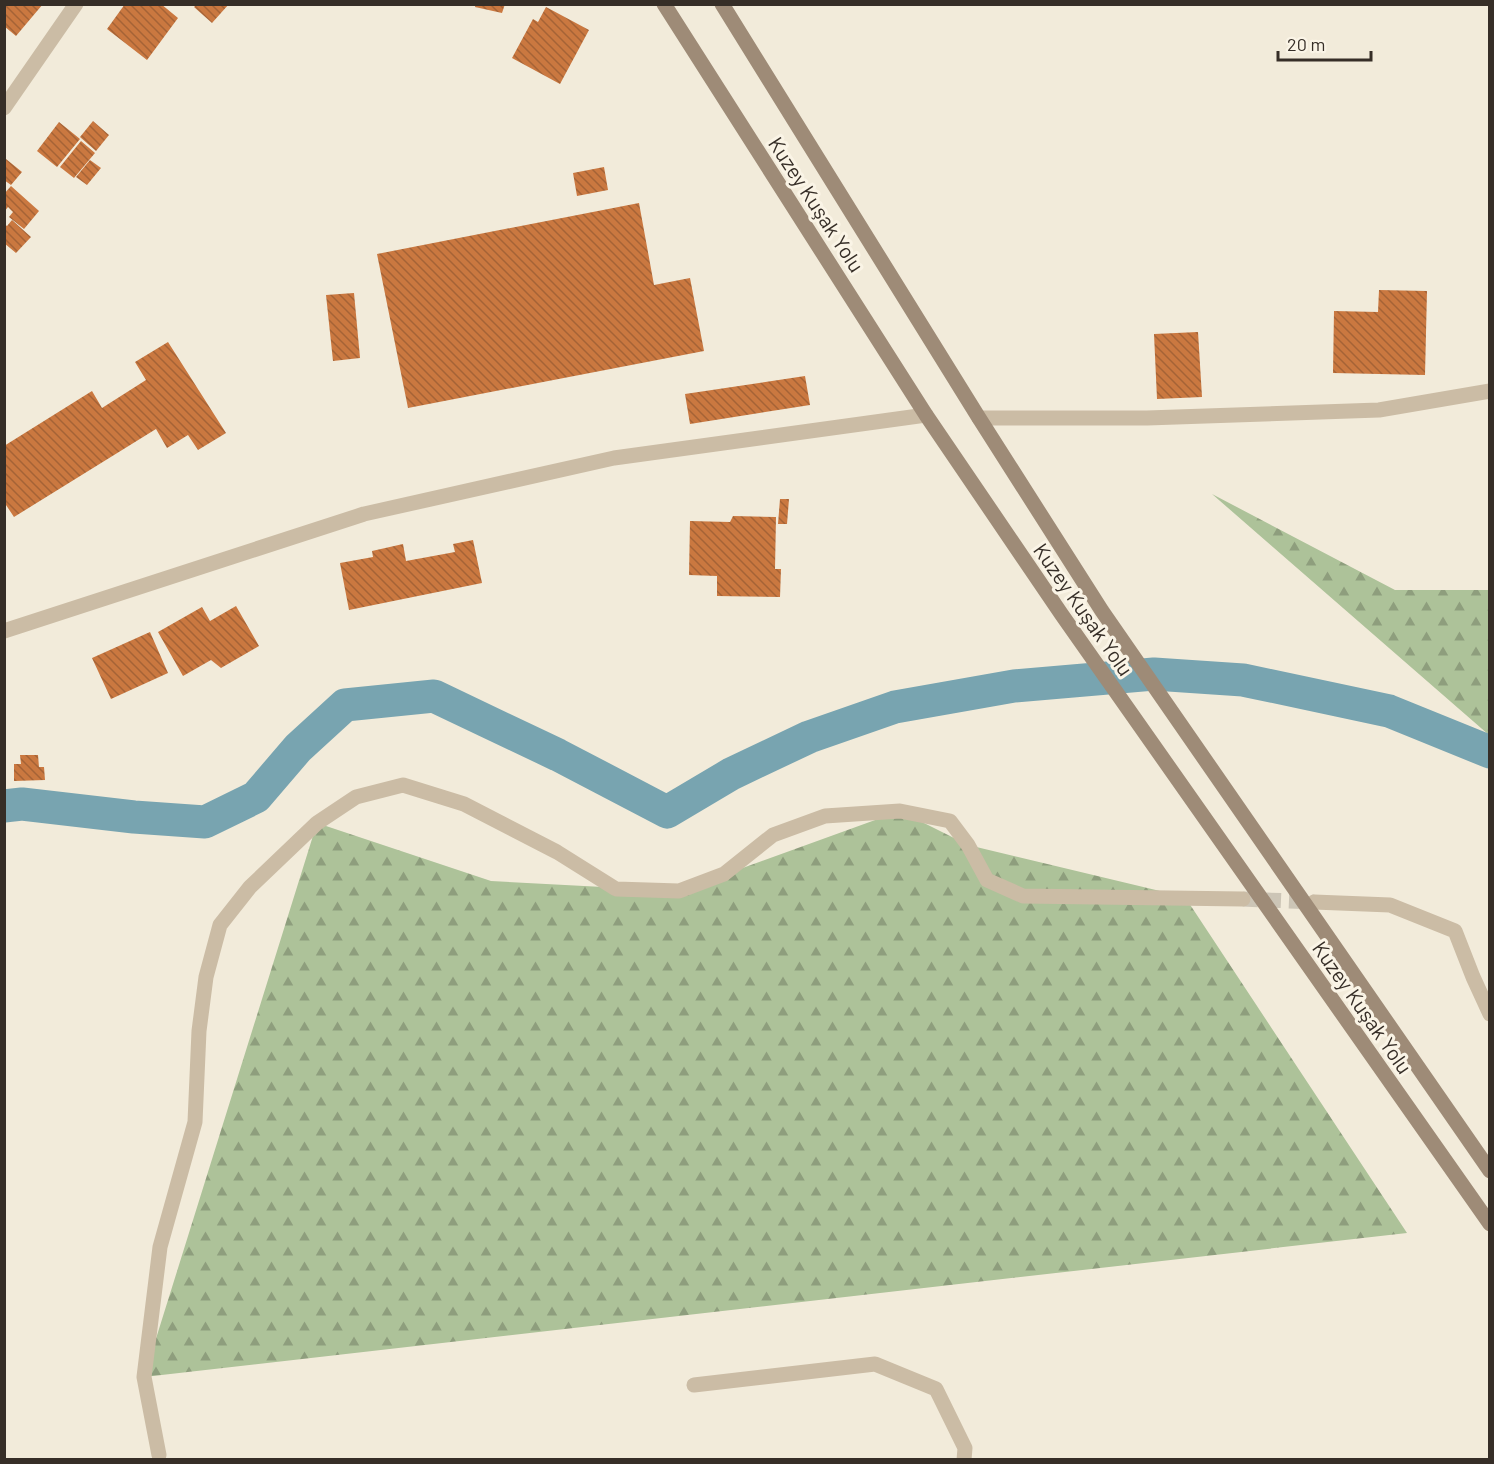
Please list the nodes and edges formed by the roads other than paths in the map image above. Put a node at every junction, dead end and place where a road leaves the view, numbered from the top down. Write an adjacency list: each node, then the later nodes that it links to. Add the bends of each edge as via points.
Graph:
1 (76, 4): 4 (street)
2 (664, 4): 6 (main road, Kuzey Kuşak Yolu)
3 (722, 4): 7 (main road, Kuzey Kuşak Yolu)
4 (4, 108)
5 (1490, 391): 7 (street, via 1379,410 1147,418)
6 (927, 415): 8 (street, via 614,458 364,514); 13 (main road, Kuzey Kuşak Yolu, via 1062,615)
7 (979, 418): 12 (main road, Kuzey Kuşak Yolu, via 1102,611)
8 (4, 631)
9 (1243, 899): 15 (street, via 1023,896 987,880 950,821 900,811 825,816 773,835 724,873 679,891 616,889 557,852 464,804 403,785 356,797 317,823 250,887 220,925 199,1030 195,1122 160,1246 144,1377)
10 (1314, 902): 11 (street, via 1390,905 1455,931)
11 (1490, 1014)
12 (1490, 1171)
13 (1490, 1224)
14 (694, 1385): 16 (street, via 875,1364 936,1389 965,1448)
15 (159, 1455)
16 (964, 1460)

